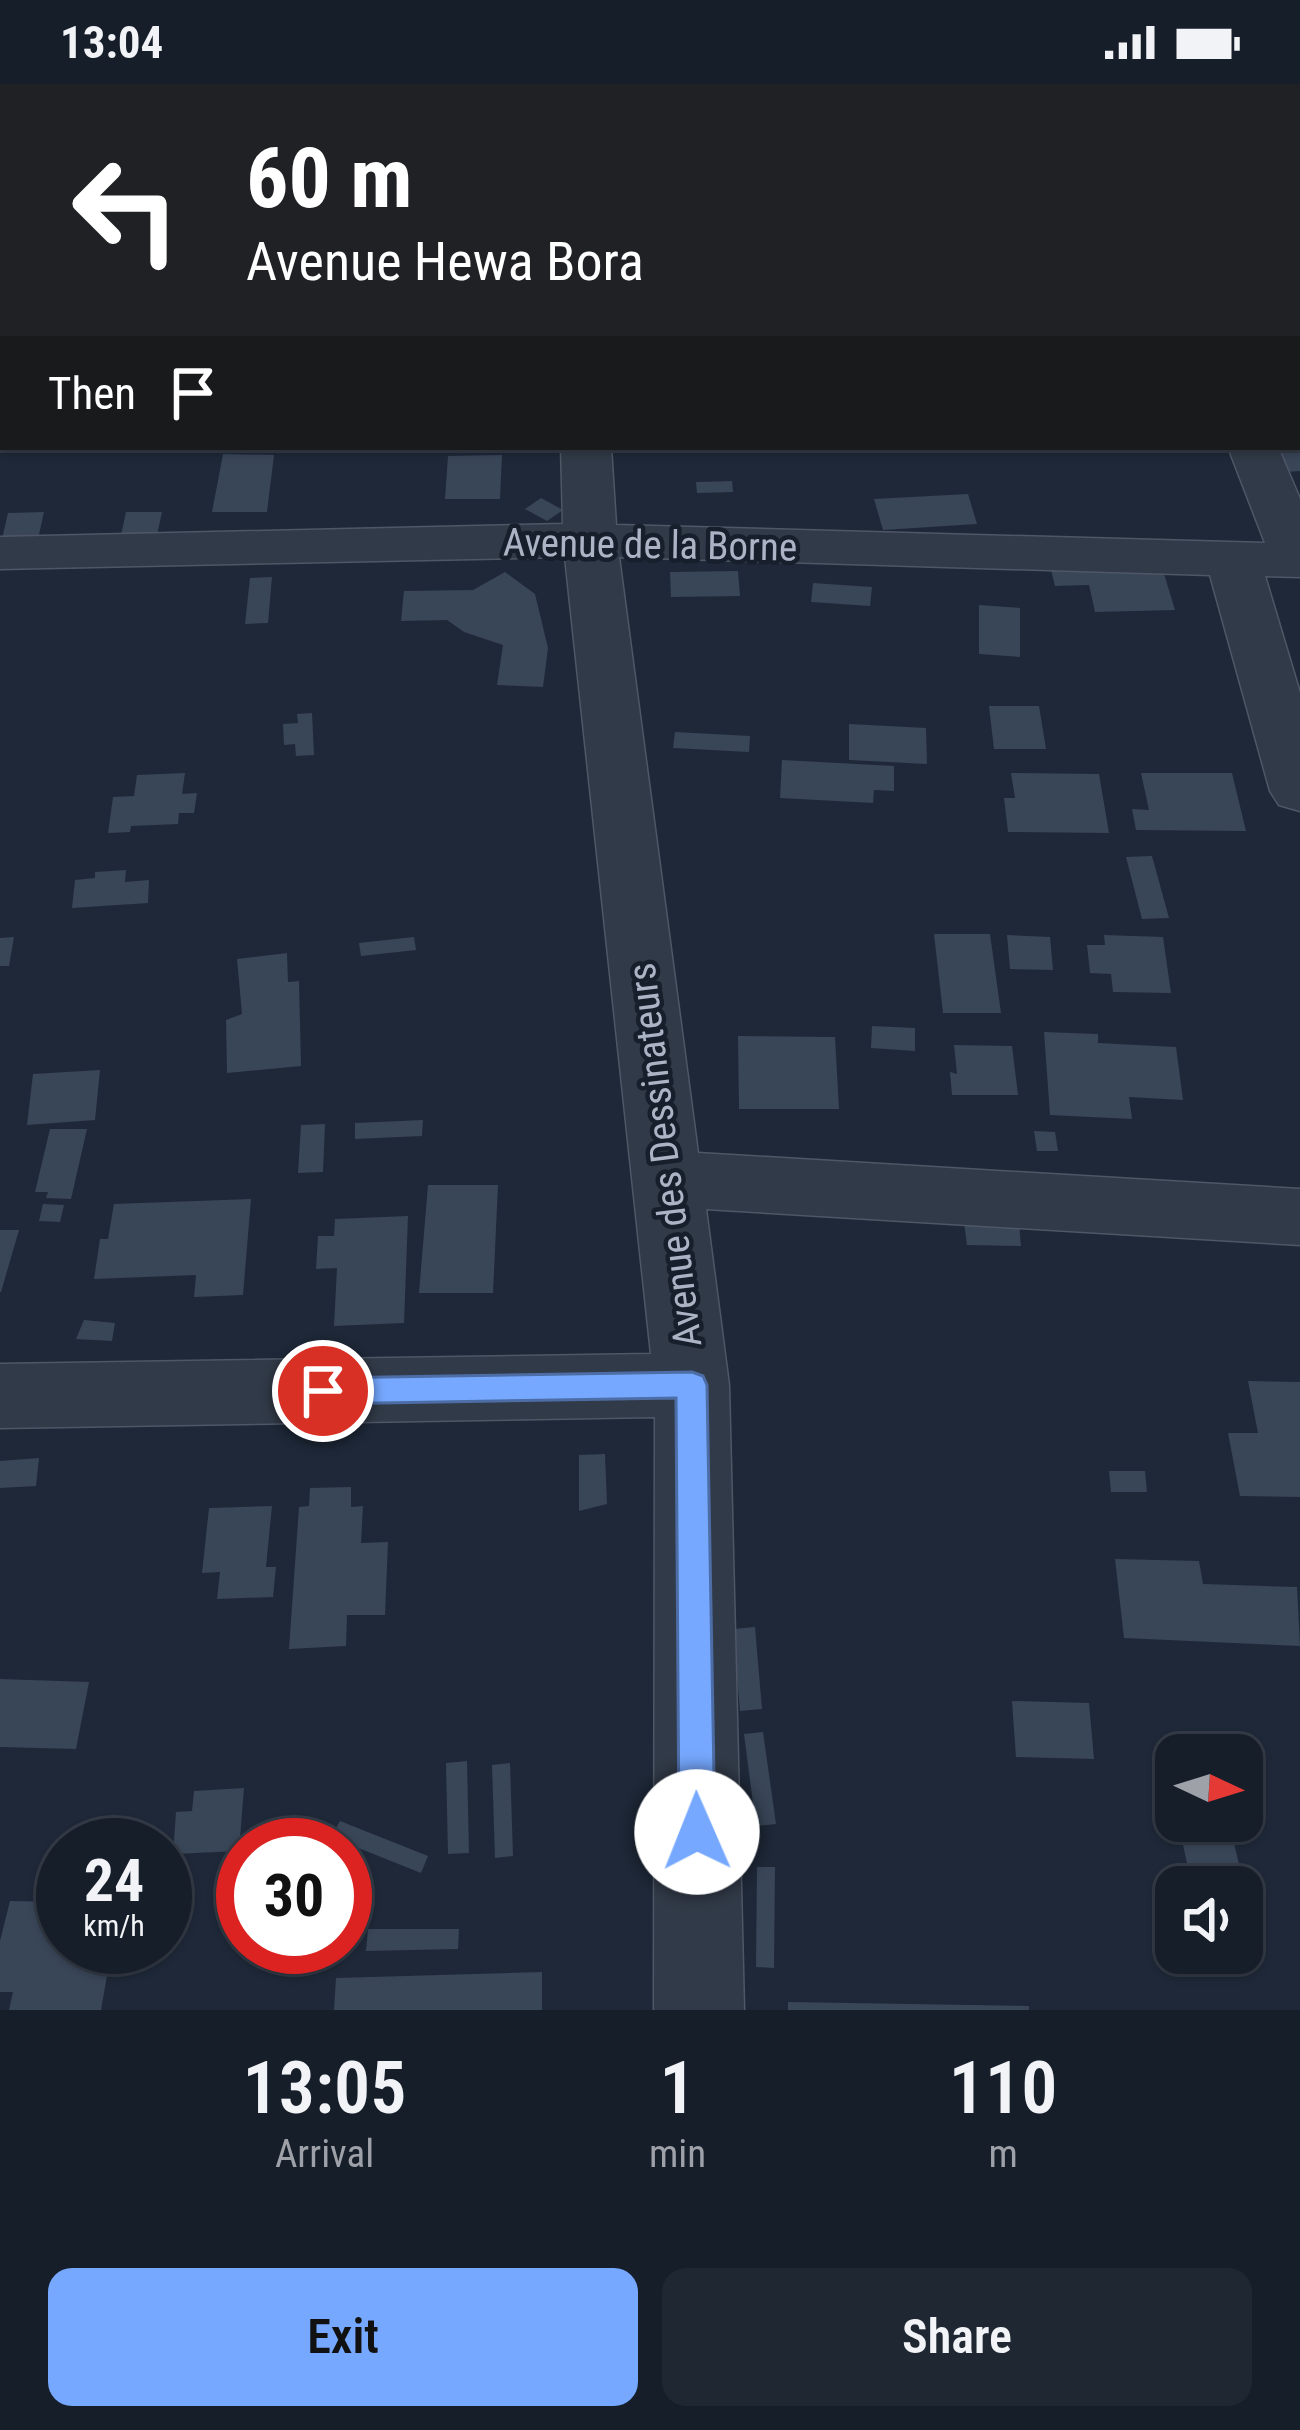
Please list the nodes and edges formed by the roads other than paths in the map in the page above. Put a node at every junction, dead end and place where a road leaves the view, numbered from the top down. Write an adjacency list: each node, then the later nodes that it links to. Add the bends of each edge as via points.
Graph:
1 (586, 450): 3 (street, Avenue des Dessinateurs)
2 (1254, 450): 5 (street)
3 (590, 540): 4 (street, Avenue de la Borne); 6 (street, Avenue de la Borne); 8 (street, Avenue des Dessinateurs)
4 (0, 553)
5 (1299, 560): 6 (street, Avenue de la Borne)
6 (1233, 561): 7 (street)
7 (1300, 790)
8 (669, 1179): 9 (street); 10 (street, Avenue des Dessinateurs)
9 (1300, 1217)
10 (692, 1385): 11 (street); 12 (street, Avenue des Dessinateurs)
11 (0, 1396)
12 (699, 2010)

